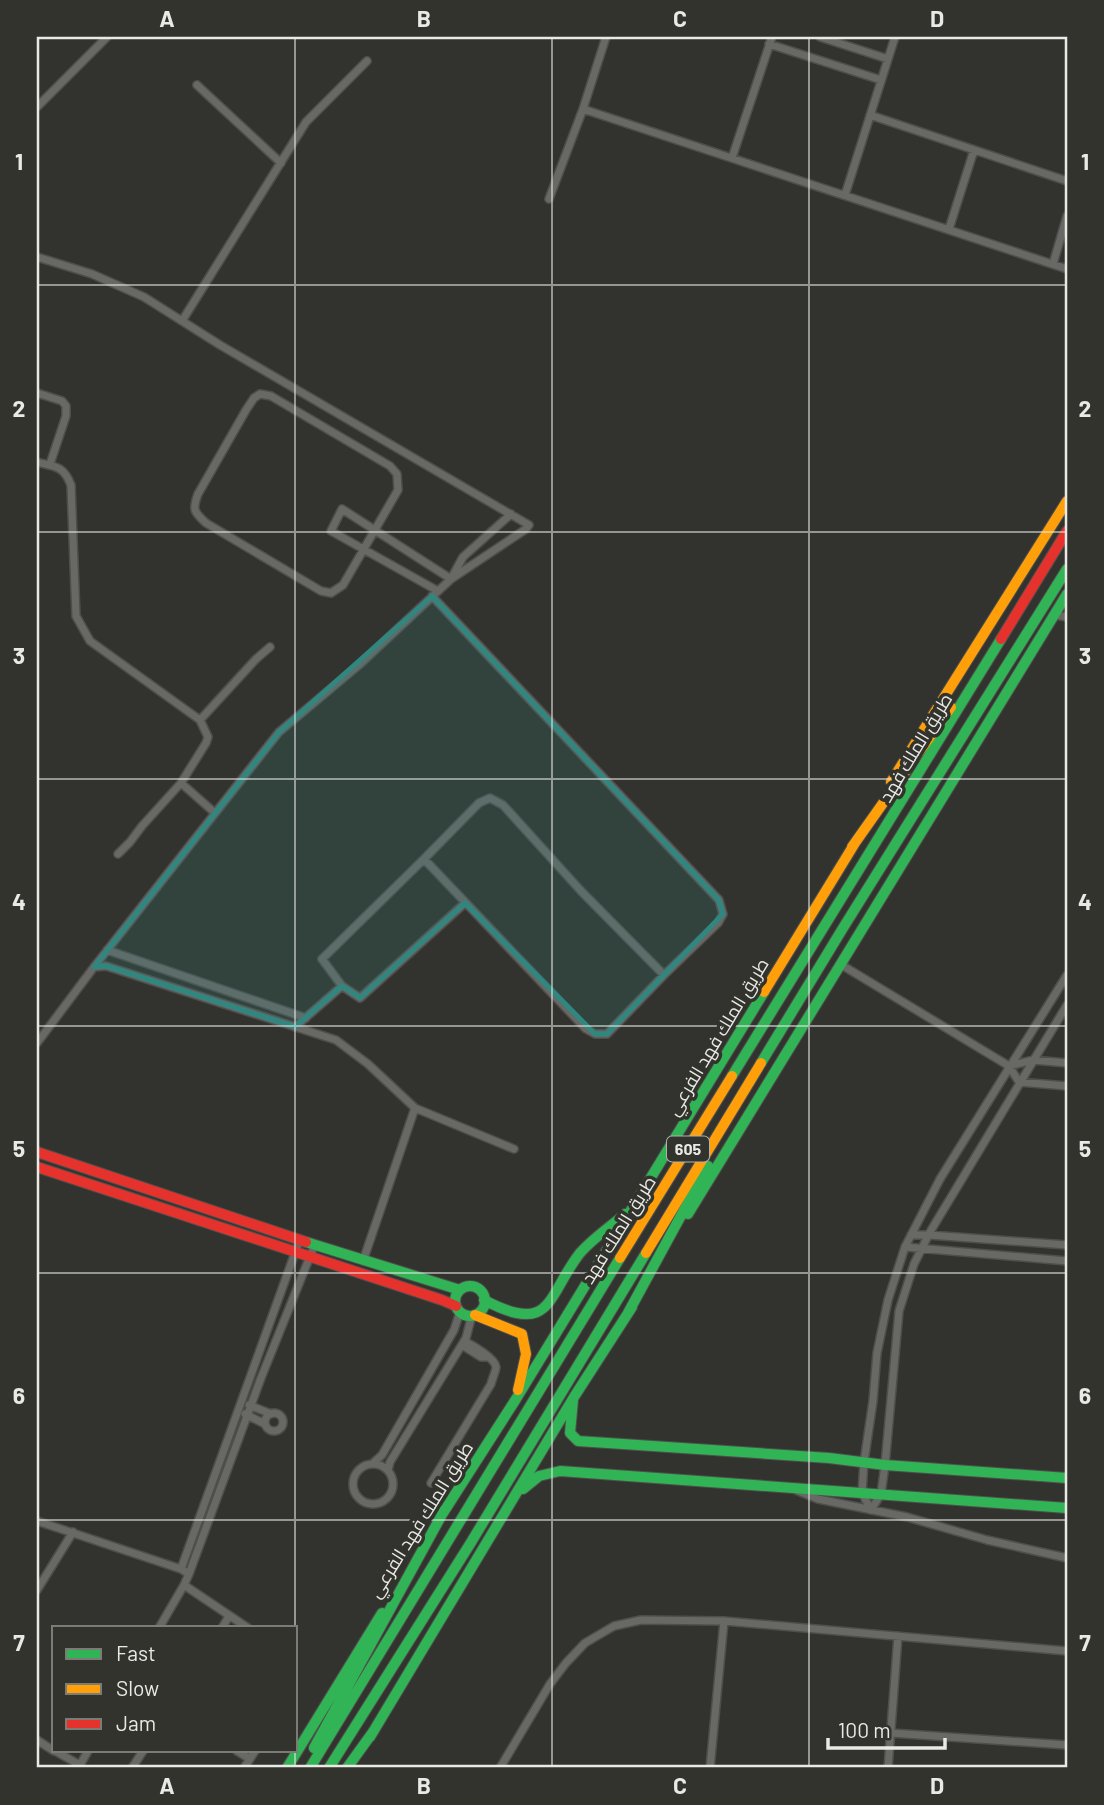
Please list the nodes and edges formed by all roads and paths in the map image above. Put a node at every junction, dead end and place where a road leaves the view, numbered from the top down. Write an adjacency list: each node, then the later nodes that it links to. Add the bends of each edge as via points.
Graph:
1 (107, 37): 10 (street)
2 (606, 37): 11 (street)
3 (820, 37): 6 (street)
4 (895, 37): 6 (street)
5 (771, 40): 8 (street); 14 (street)
6 (888, 59): 8 (street)
7 (367, 61): 15 (street, via 306,122)
8 (881, 80): 12 (street)
9 (198, 85): 15 (street)
10 (37, 107)
11 (583, 109): 14 (street); 18 (street)
12 (870, 115): 13 (street); 17 (street)
13 (974, 150): 16 (street); 20 (street)
14 (732, 158): 17 (street)
15 (281, 163): 24 (street)
16 (1067, 181)
17 (845, 195): 20 (street)
18 (548, 199)
19 (1067, 216): 22 (street)
20 (949, 229): 22 (street)
21 (37, 257): 24 (street, via 145,297)
22 (1053, 264): 23 (street)
23 (1067, 269)
24 (182, 321): 29 (street)
25 (37, 393): 27 (street, via 66,405)
26 (37, 462): 27 (street)
27 (50, 464): 41 (street, via 66,474 71,485 76,616 90,640)
28 (1067, 501): 44 (main road, طريق الملك فهد الفرعي)
29 (511, 514): 34 (street, via 463,557); 34 (street, via 529,525 526,529)
30 (374, 530): 32 (street); 32 (street, via 342,509 331,531); 32 (street, via 398,490 397,474 390,466 271,396 254,398 198,494 196,514 321,591 331,593 343,585); 34 (street)
31 (1067, 531): 37 (main road, طريق الملك فهد / 605)
32 (363, 549): 35 (street)
33 (1067, 569): 55 (main road, طريق الملك فهد / 605)
34 (451, 579): 35 (street)
35 (435, 594): 43 (street, via 279,732); 51 (street, via 719,900 723,914 718,923)
36 (1067, 595): 38 (main road)
37 (1024, 600): 44 (main road); 142 (main road, طريق الملك فهد / 605)
38 (1055, 615): 39 (street); 49 (main road)
39 (1067, 617)
40 (270, 647): 41 (street)
41 (200, 720): 42 (street, via 208,737 206,744)
42 (181, 783): 43 (street); 45 (street)
43 (215, 813): 48 (street)
44 (852, 847): 68 (main road, طريق الملك فهد الفرعي)
45 (118, 854)
46 (424, 859): 47 (street); 51 (street, via 480,803 497,802); 53 (street, via 322,959)
47 (465, 903): 51 (street, via 595,1034 607,1034); 53 (street, via 360,998)
48 (107, 950): 50 (street); 56 (street)
49 (840, 964): 61 (street); 83 (main road)
50 (94, 967): 57 (street, via 106,966); 58 (street)
51 (664, 975)
52 (1067, 975): 61 (street)
53 (342, 986): 56 (street)
54 (1067, 1005): 59 (street)
55 (793, 1011): 83 (main road); 143 (main road, طريق الملك فهد / 605)
56 (306, 1017): 57 (street)
57 (295, 1027): 64 (street, via 336,1040)
58 (37, 1043)
59 (1033, 1060): 60 (street); 61 (street); 62 (street)
60 (1067, 1062)
61 (1009, 1066): 62 (street); 69 (street)
62 (1019, 1082): 63 (street); 70 (street)
63 (1067, 1086)
64 (415, 1108): 65 (street); 78 (street)
65 (514, 1149)
66 (37, 1152): 71 (main road)
67 (37, 1167): 76 (main road)
68 (633, 1207): 81 (main road, via 580,1254 540,1312 509,1312); 89 (main road, طريق الملك فهد الفرعي)
69 (911, 1235): 70 (street); 74 (street)
70 (929, 1235): 73 (street); 75 (street)
71 (300, 1239): 72 (main road); 76 (street)
72 (314, 1244): 77 (street); 78 (main road)
73 (1067, 1245)
74 (905, 1247): 75 (street); 98 (street, via 877,1353)
75 (920, 1249): 79 (street); 100 (street, via 898,1311)
76 (295, 1253): 77 (main road); 90 (street)
77 (309, 1258): 82 (main road); 91 (street)
78 (363, 1261): 80 (main road)
79 (1067, 1261)
80 (460, 1290): 81 (main road, via 477,1288); 82 (main road)
81 (484, 1300): 84 (main road)
82 (458, 1309): 84 (main road); 86 (street, via 454,1330)
83 (628, 1313): 88 (main road)
84 (474, 1315): 85 (street); 89 (main road, via 522,1334 526,1354)
85 (463, 1343): 87 (street); 103 (street, via 494,1362 496,1368)
86 (436, 1363): 87 (street); 95 (street)
87 (447, 1370): 96 (street)
88 (574, 1397): 98 (main road, via 570,1433 578,1441); 106 (main road)
89 (516, 1399): 109 (main road, طريق الملك فهد الفرعي)
90 (242, 1401): 91 (street); 92 (street)
91 (251, 1406): 93 (street); 94 (street)
92 (238, 1411): 94 (street); 114 (street)
93 (271, 1414): 97 (street); 97 (street, via 279,1416 281,1427 272,1431)
94 (247, 1415): 97 (street); 115 (street)
95 (405, 1415): 96 (street); 99 (street)
96 (415, 1421): 101 (street)
97 (265, 1424)
98 (864, 1462): 100 (main road); 105 (street)
99 (372, 1464): 101 (street); 101 (street, via 361,1468 353,1481 356,1495 367,1504 382,1503 392,1493 393,1478)
100 (885, 1465): 102 (main road); 107 (street)
101 (388, 1470)
102 (1067, 1478)
103 (432, 1483)
104 (795, 1490): 105 (main road); 106 (main road, via 560,1471 539,1476); 110 (street)
105 (862, 1493): 107 (main road); 110 (street)
106 (517, 1494): 125 (main road)
107 (881, 1494): 108 (main road); 110 (street)
108 (1067, 1508)
109 (445, 1509): 130 (main road, طريق الملك فهد الفرعي); 141 (main road)
110 (871, 1510): 113 (street)
111 (37, 1521): 112 (street)
112 (73, 1532): 114 (street); 117 (street)
113 (1067, 1558)
114 (181, 1569): 115 (street)
115 (189, 1574): 116 (street)
116 (184, 1585): 118 (street); 120 (street)
117 (37, 1590)
118 (229, 1616): 121 (street); 122 (street)
119 (724, 1622): 123 (street); 146 (street, via 641,1620 614,1626 585,1643 550,1684); 147 (street)
120 (160, 1626)
121 (223, 1626)
122 (245, 1626)
123 (898, 1636): 124 (street); 126 (street)
124 (1067, 1651)
125 (373, 1732): 144 (main road); 145 (main road)
126 (891, 1734): 128 (street); 148 (street)
127 (37, 1740): 129 (street)
128 (1067, 1745)
129 (52, 1750)
130 (298, 1750)
131 (56, 1752): 132 (street, via 79,1765)
132 (87, 1752)
133 (142, 1752): 138 (street)
134 (239, 1752): 137 (street)
135 (254, 1752): 137 (street)
136 (297, 1752): 140 (main road, طريق الملك فهد الفرعي)
137 (250, 1759): 139 (street)
138 (132, 1768)
139 (244, 1768)
140 (287, 1768)
141 (302, 1768)
142 (310, 1768)
143 (329, 1768)
144 (347, 1768)
145 (353, 1768)
146 (500, 1768)
147 (710, 1768)
148 (888, 1768)

